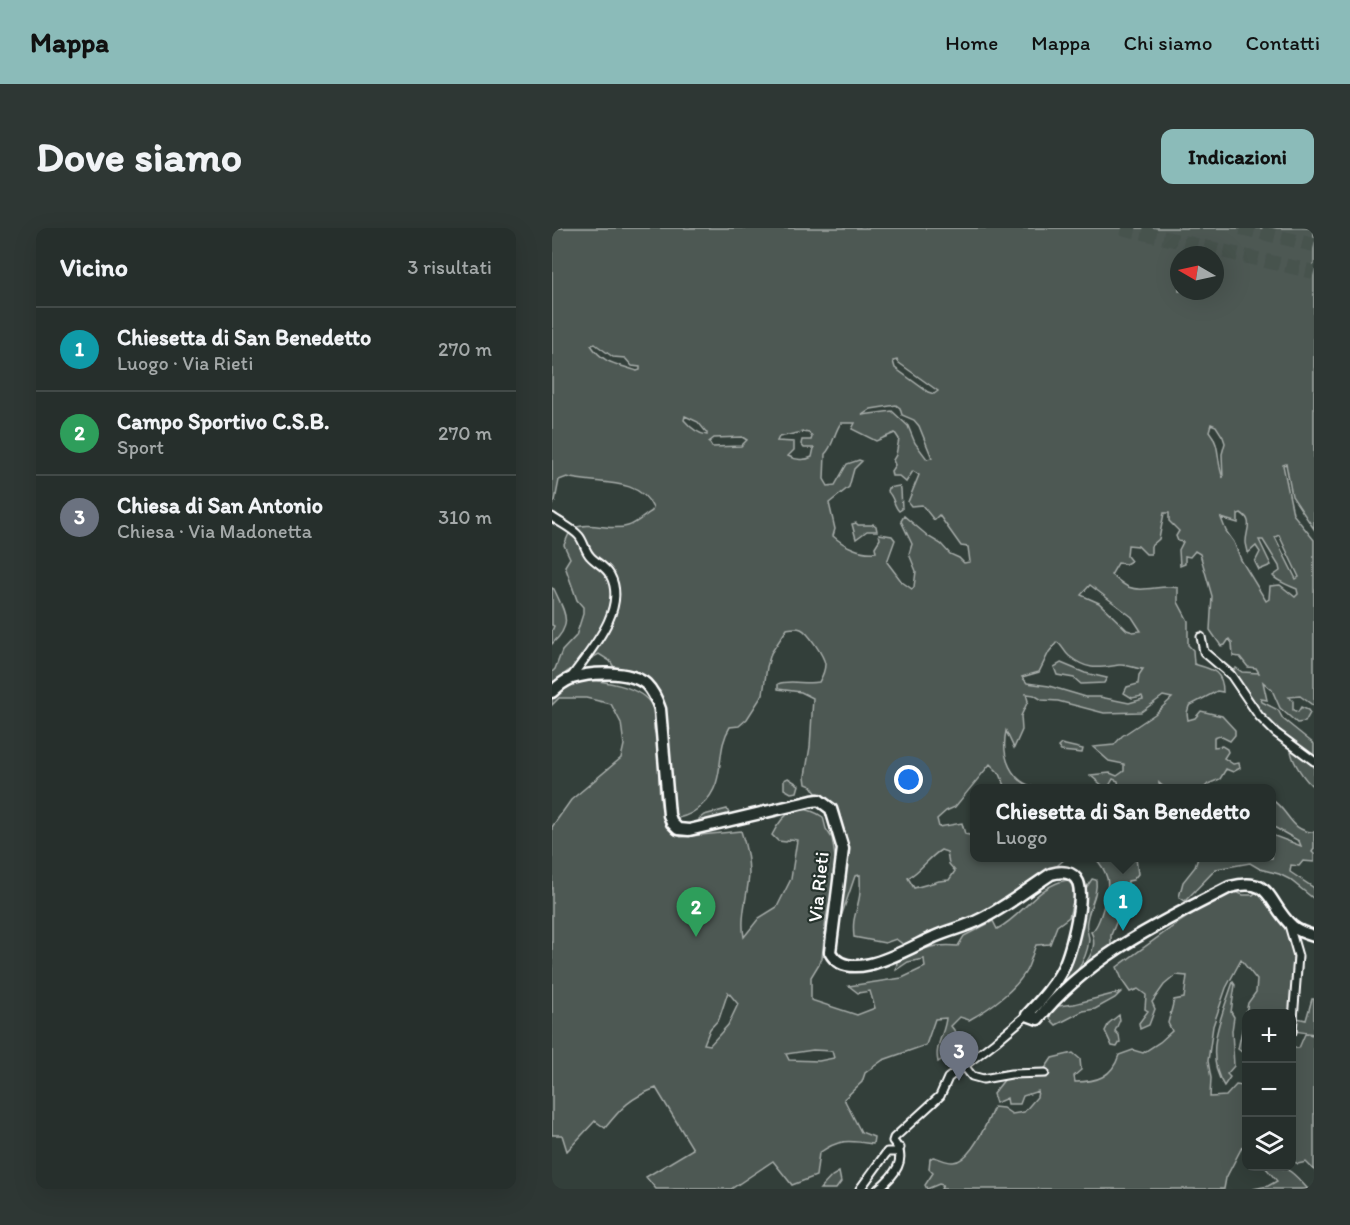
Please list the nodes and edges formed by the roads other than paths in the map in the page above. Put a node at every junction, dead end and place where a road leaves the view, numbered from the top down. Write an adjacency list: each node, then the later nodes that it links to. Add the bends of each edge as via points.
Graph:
1 (552, 517): 3 (street, via 578,534 589,555 614,583 614,606 603,633)
2 (1201, 637): 5 (street, via 1204,652 1232,675 1259,716)
3 (570, 679): 4 (street, Via Rieti); 9 (street, Via Rieti, via 601,673 630,676 653,693 660,709 669,815 678,829 689,830 819,800 831,808 843,849 830,942 830,952 839,964 854,966 895,957 934,936 982,919 1051,874 1065,872 1074,877 1080,888 1069,954 1054,984)
4 (552, 692)
5 (1314, 761)
6 (1287, 920): 7 (street); 8 (street, via 1298,956); 9 (street, via 1261,887 1230,887 1109,952 1038,1019)
7 (1314, 936)
8 (1294, 1009)
9 (1027, 1015): 10 (street)
10 (964, 1066): 11 (street, via 972,1076 983,1079); 12 (street, via 948,1078 940,1096 894,1138)
11 (1045, 1073)
12 (900, 1149): 13 (street, via 886,1152); 14 (street, via 897,1168)
13 (860, 1189)
14 (878, 1189)

